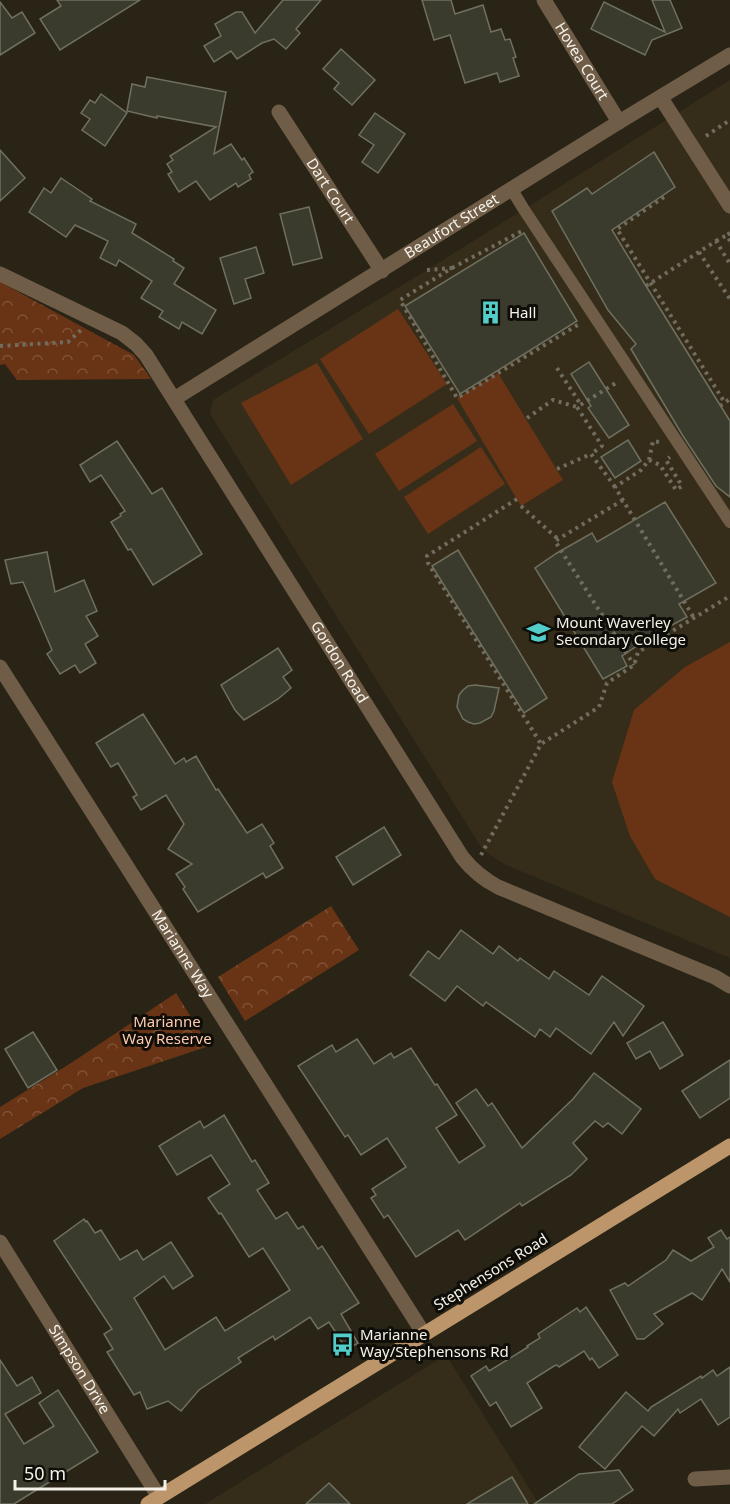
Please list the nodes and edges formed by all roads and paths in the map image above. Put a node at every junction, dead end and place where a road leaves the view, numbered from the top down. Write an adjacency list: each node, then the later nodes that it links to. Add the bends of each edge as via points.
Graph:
1 (544, 0): 6 (street, Hovea Court)
2 (730, 55): 3 (street, Beaufort Street)
3 (662, 98): 6 (street, Beaufort Street); 10 (street)
4 (279, 112): 19 (street, Dart Court)
5 (730, 120): 7 (path, via 706,136)
6 (619, 122): 8 (street, Beaufort Street)
7 (711, 144)
8 (513, 190): 19 (street, Beaufort Street); 41 (lane)
9 (664, 197): 21 (path, via 617,229)
10 (730, 206)
11 (525, 230): 17 (path)
12 (728, 234): 13 (path); 14 (path)
13 (716, 241): 15 (path); 16 (path)
14 (730, 241)
15 (699, 252): 21 (path); 22 (path)
16 (730, 264)
17 (452, 268): 18 (path); 24 (path, via 400,300 457,398)
18 (427, 270)
19 (382, 271): 28 (street, Beaufort Street)
20 (0, 274): 23 (street, Gordon Road)
21 (648, 285): 29 (path, via 722,404)
22 (730, 299)
23 (92, 319): 25 (path, via 68,342); 28 (street, Gordon Road, via 136,344)
24 (581, 322)
25 (0, 346)
26 (556, 368): 30 (path)
27 (623, 379): 30 (path)
28 (174, 399): 49 (street, Gordon Road, via 471,868 498,887)
29 (730, 399)
30 (579, 406): 31 (path, via 553,400); 33 (path, via 602,446)
31 (527, 418)
32 (661, 442): 35 (path, via 653,441)
33 (591, 454): 36 (path); 37 (path)
34 (676, 454): 35 (path, via 666,460 682,486 676,490 660,465)
35 (649, 460): 37 (path)
36 (557, 469)
37 (615, 487): 39 (path)
38 (517, 499): 47 (path, via 427,556)
39 (623, 500): 42 (path); 44 (path)
40 (521, 506): 42 (path)
41 (730, 522)
42 (558, 539): 45 (path, via 555,541)
43 (730, 596): 44 (path)
44 (694, 618): 45 (path, via 638,652)
45 (634, 665): 47 (path, via 607,683 599,707)
46 (0, 667): 52 (street, Marianne Way)
47 (540, 744): 48 (path)
48 (480, 856)
49 (730, 986)
50 (730, 1146): 52 (main road, Stephensons Road)
51 (0, 1242): 55 (street, Simpson Drive)
52 (424, 1334): 55 (main road, Stephensons Road)
53 (730, 1477): 54 (street)
54 (695, 1479)
55 (154, 1500)

